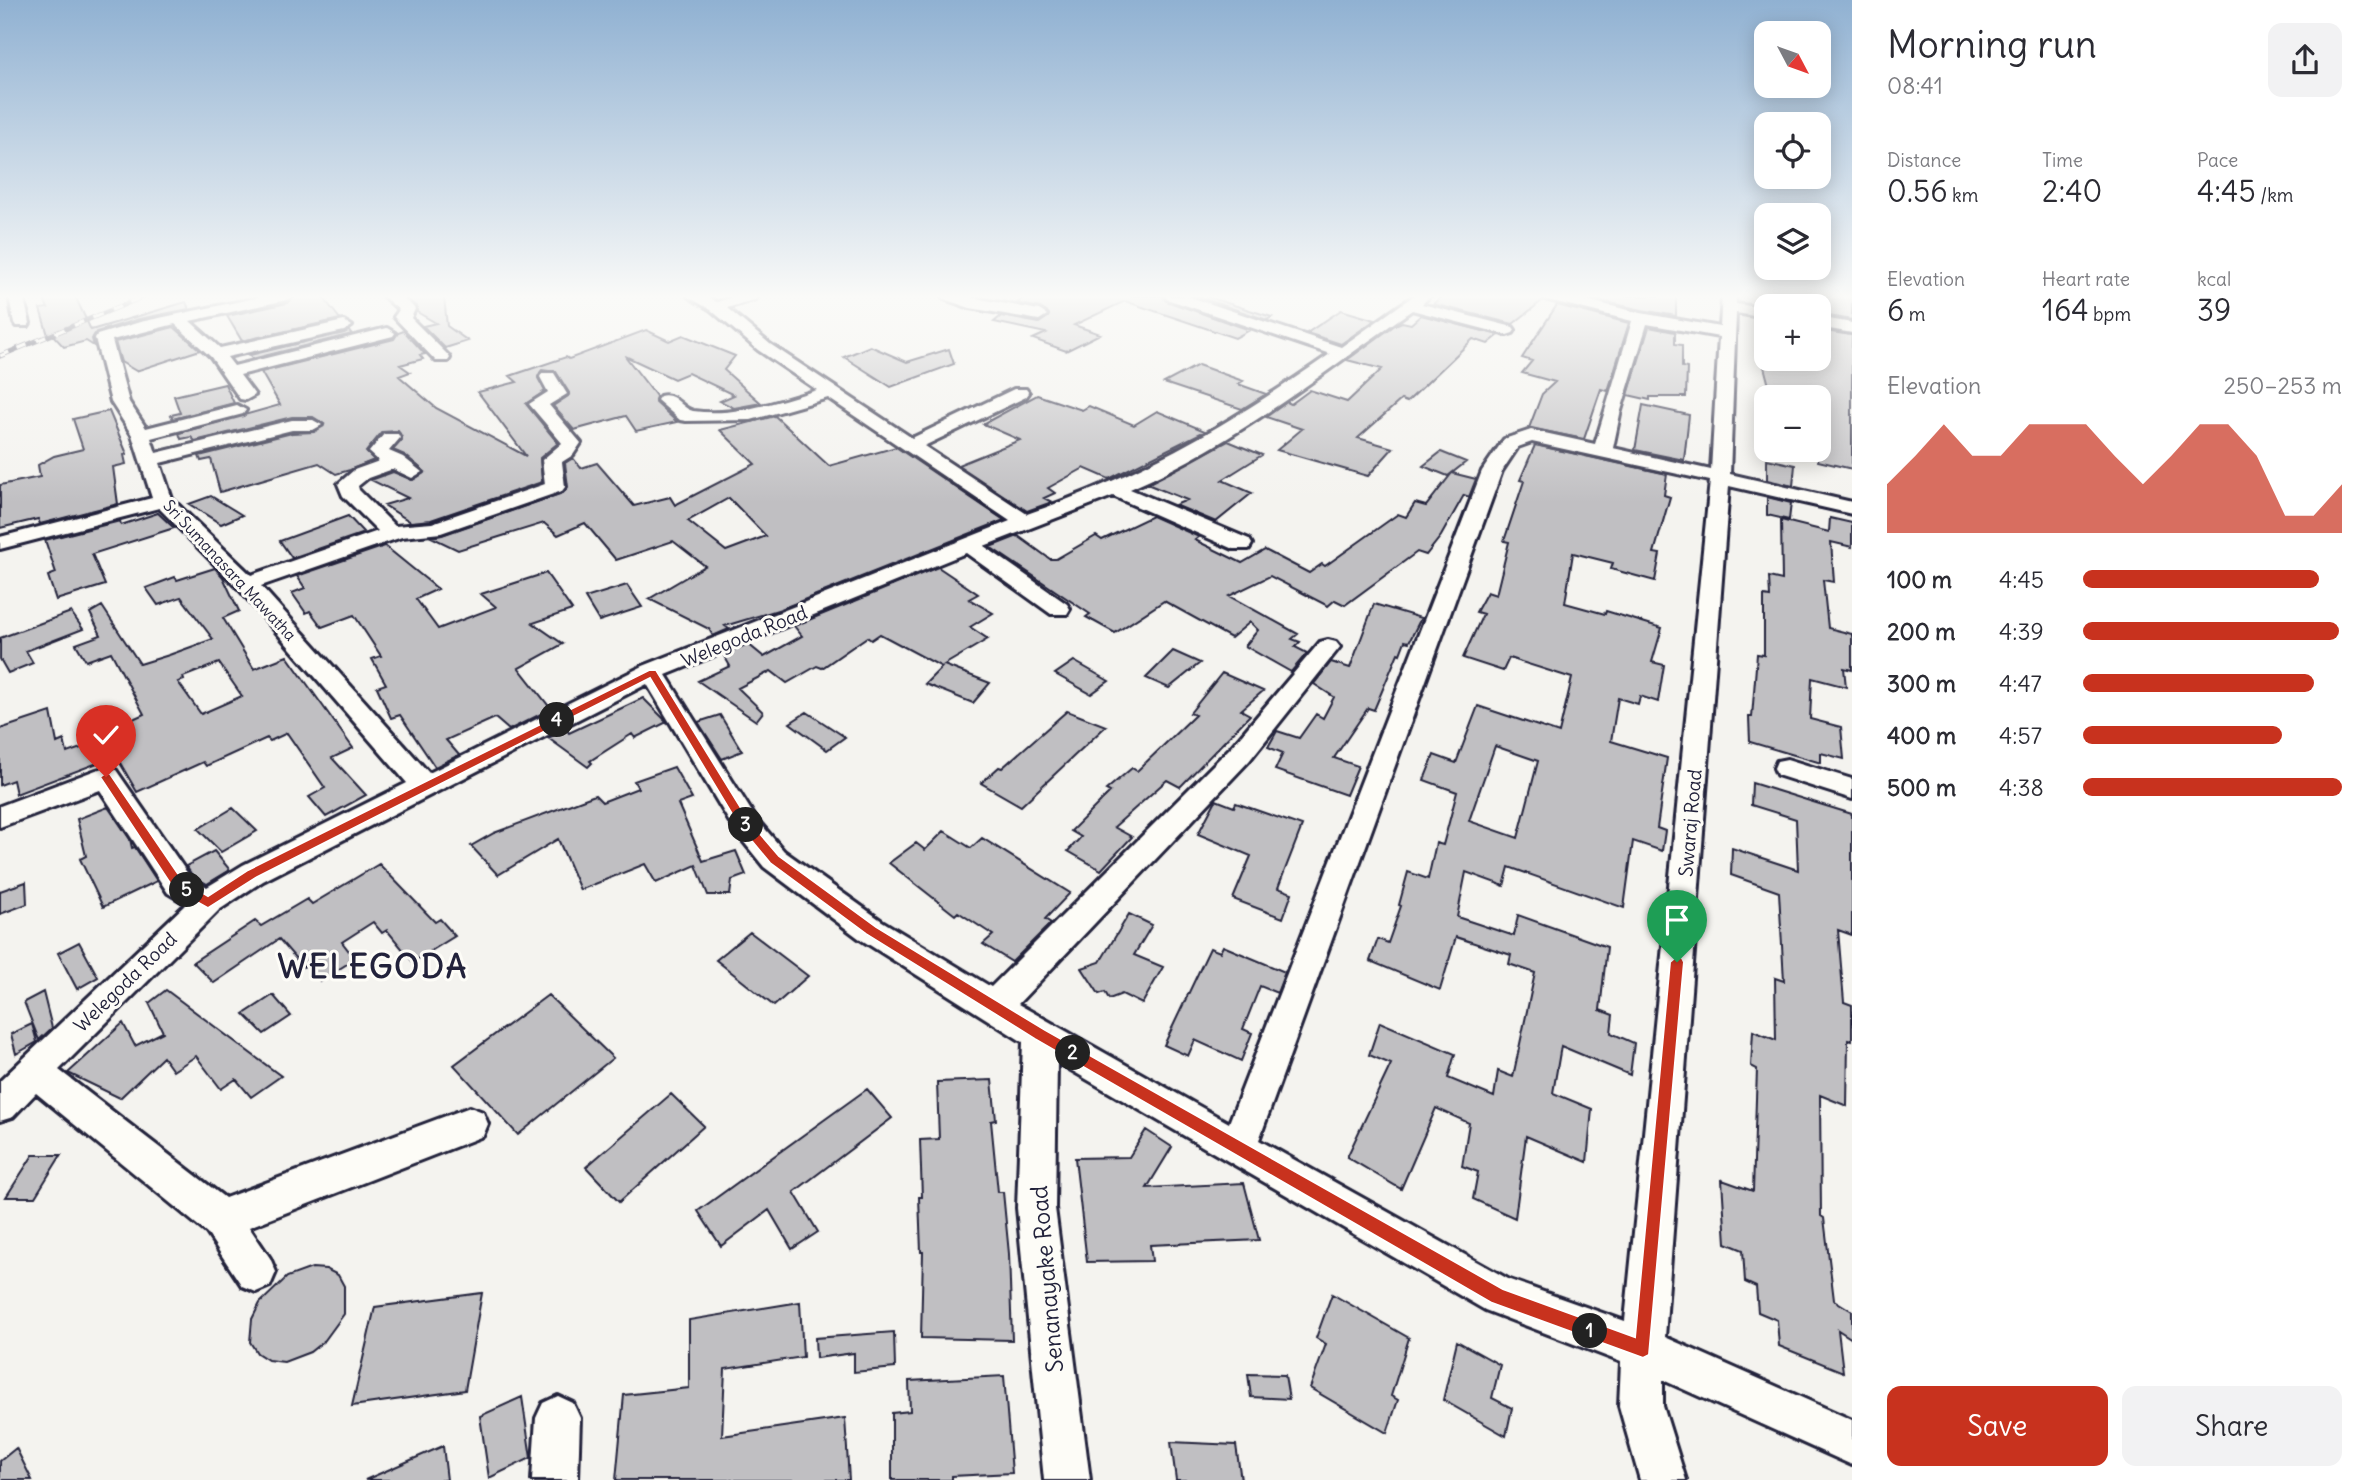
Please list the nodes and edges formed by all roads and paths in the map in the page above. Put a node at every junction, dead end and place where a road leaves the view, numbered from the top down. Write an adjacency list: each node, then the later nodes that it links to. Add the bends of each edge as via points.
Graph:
1 (110, 365): 14 (street, Sri Sumanasara Mawatha, via 120,402)
2 (226, 365): 8 (street)
3 (260, 365): 8 (street)
4 (792, 365): 10 (street)
5 (1324, 365): 20 (street, Welegoda Road, via 1187,454)
6 (1626, 365): 17 (street)
7 (1725, 365): 19 (street, Swaraj Road)
8 (232, 372): 14 (street, via 242,402)
9 (548, 377): 24 (street, via 558,394 538,404 572,443 552,460 555,487 434,529)
10 (832, 391): 12 (street, via 751,415 686,416); 16 (street)
11 (1020, 393): 16 (street)
12 (666, 400)
13 (313, 425): 18 (street, via 292,425)
14 (141, 435): 18 (street, Sri Sumanasara Mawatha)
15 (391, 438): 24 (street, via 378,452 404,466 361,474 348,484 350,492)
16 (911, 445): 23 (street)
17 (1603, 451): 19 (street); 42 (street, via 1531,436 1511,443 1492,471)
18 (149, 460): 21 (street, Sri Sumanasara Mawatha)
19 (1720, 478): 22 (street); 45 (street, Swaraj Road)
20 (1113, 489): 23 (street, Welegoda Road); 26 (street)
21 (163, 501): 25 (street); 28 (street, Sri Sumanasara Mawatha)
22 (1852, 508)
23 (1025, 522): 27 (street, Welegoda Road)
24 (392, 534): 28 (street)
25 (0, 543)
26 (1241, 544)
27 (970, 546): 29 (street); 31 (street, Welegoda Road)
28 (247, 584): 33 (street, Sri Sumanasara Mawatha)
29 (1059, 609)
30 (1328, 647): 37 (street, via 1240,754)
31 (652, 672): 33 (street, Welegoda Road); 37 (street, via 745,824 775,859 871,930)
32 (1787, 768): 34 (street)
33 (425, 785): 36 (street, Welegoda Road, via 253,873)
34 (1852, 789)
35 (0, 817): 36 (street, via 106,777 179,885)
36 (208, 902): 39 (street, Welegoda Road)
37 (995, 1005): 38 (street)
38 (1040, 1035): 42 (street); 49 (street, Senanayake Road, via 1037,1208)
39 (34, 1071): 40 (street, Welegoda Road); 43 (street)
40 (0, 1105)
41 (470, 1124): 43 (street)
42 (1238, 1147): 45 (street, via 1499,1296)
43 (221, 1219): 44 (street)
44 (256, 1272)
45 (1643, 1349): 47 (street); 50 (street, Swaraj Road, via 1641,1406)
46 (558, 1418): 48 (street)
47 (1852, 1443)
48 (555, 1480)
49 (1066, 1480)
50 (1663, 1480)

